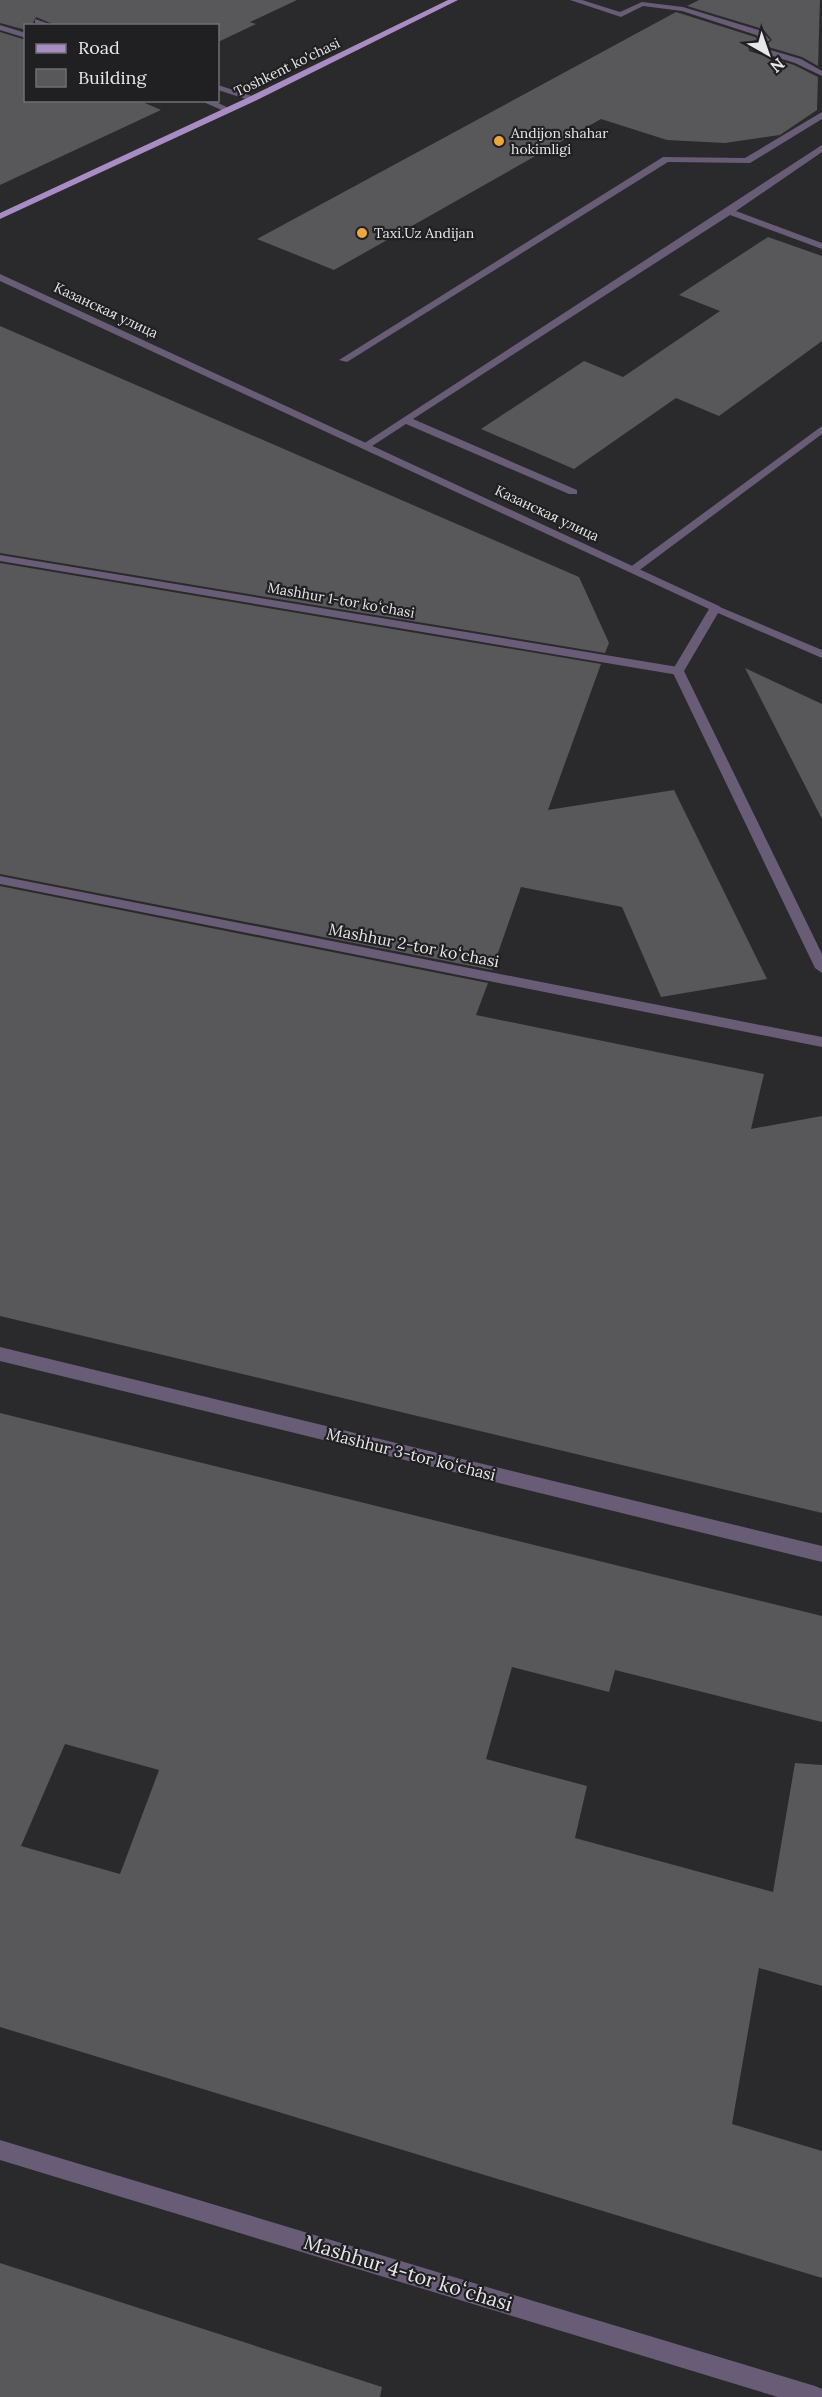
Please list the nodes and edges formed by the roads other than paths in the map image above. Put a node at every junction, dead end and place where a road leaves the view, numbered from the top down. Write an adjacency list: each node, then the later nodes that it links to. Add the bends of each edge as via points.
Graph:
1 (454, 0): 9 (main road, Toshkent ko'chasi)
2 (574, 0): 7 (street, via 621,15 642,4 683,9 759,33 766,40 753,47 798,61)
3 (38, 21): 4 (street)
4 (46, 24)
5 (0, 27): 6 (street)
6 (24, 35)
7 (822, 74)
8 (219, 87): 9 (street)
9 (252, 99): 11 (main road, Toshkent ko'chasi)
10 (208, 102): 11 (street)
11 (229, 110): 15 (main road, Toshkent ko'chasi)
12 (822, 115): 18 (street, via 747,161 666,159)
13 (822, 148): 14 (street)
14 (729, 212): 16 (street); 19 (street)
15 (0, 216)
16 (822, 246)
17 (0, 278): 21 (street, Казанская улица)
18 (344, 360)
19 (406, 420): 21 (street); 22 (street)
20 (822, 429): 24 (street)
21 (365, 446): 24 (street, Казанская улица)
22 (573, 492)
23 (0, 558): 27 (street, Mashhur 1-tor koʻchasi)
24 (633, 570): 25 (street, Казанская улица)
25 (715, 608): 26 (street, Казанская улица); 27 (street)
26 (822, 654)
27 (678, 671): 29 (street)
28 (0, 880): 30 (street, Mashhur 2-tor koʻchasi)
29 (822, 968)
30 (822, 1042)
31 (0, 1354): 32 (street, Mashhur 3-tor koʻchasi)
32 (822, 1554)
33 (0, 2150): 34 (street, Mashhur 4-tor koʻchasi)
34 (815, 2397)

